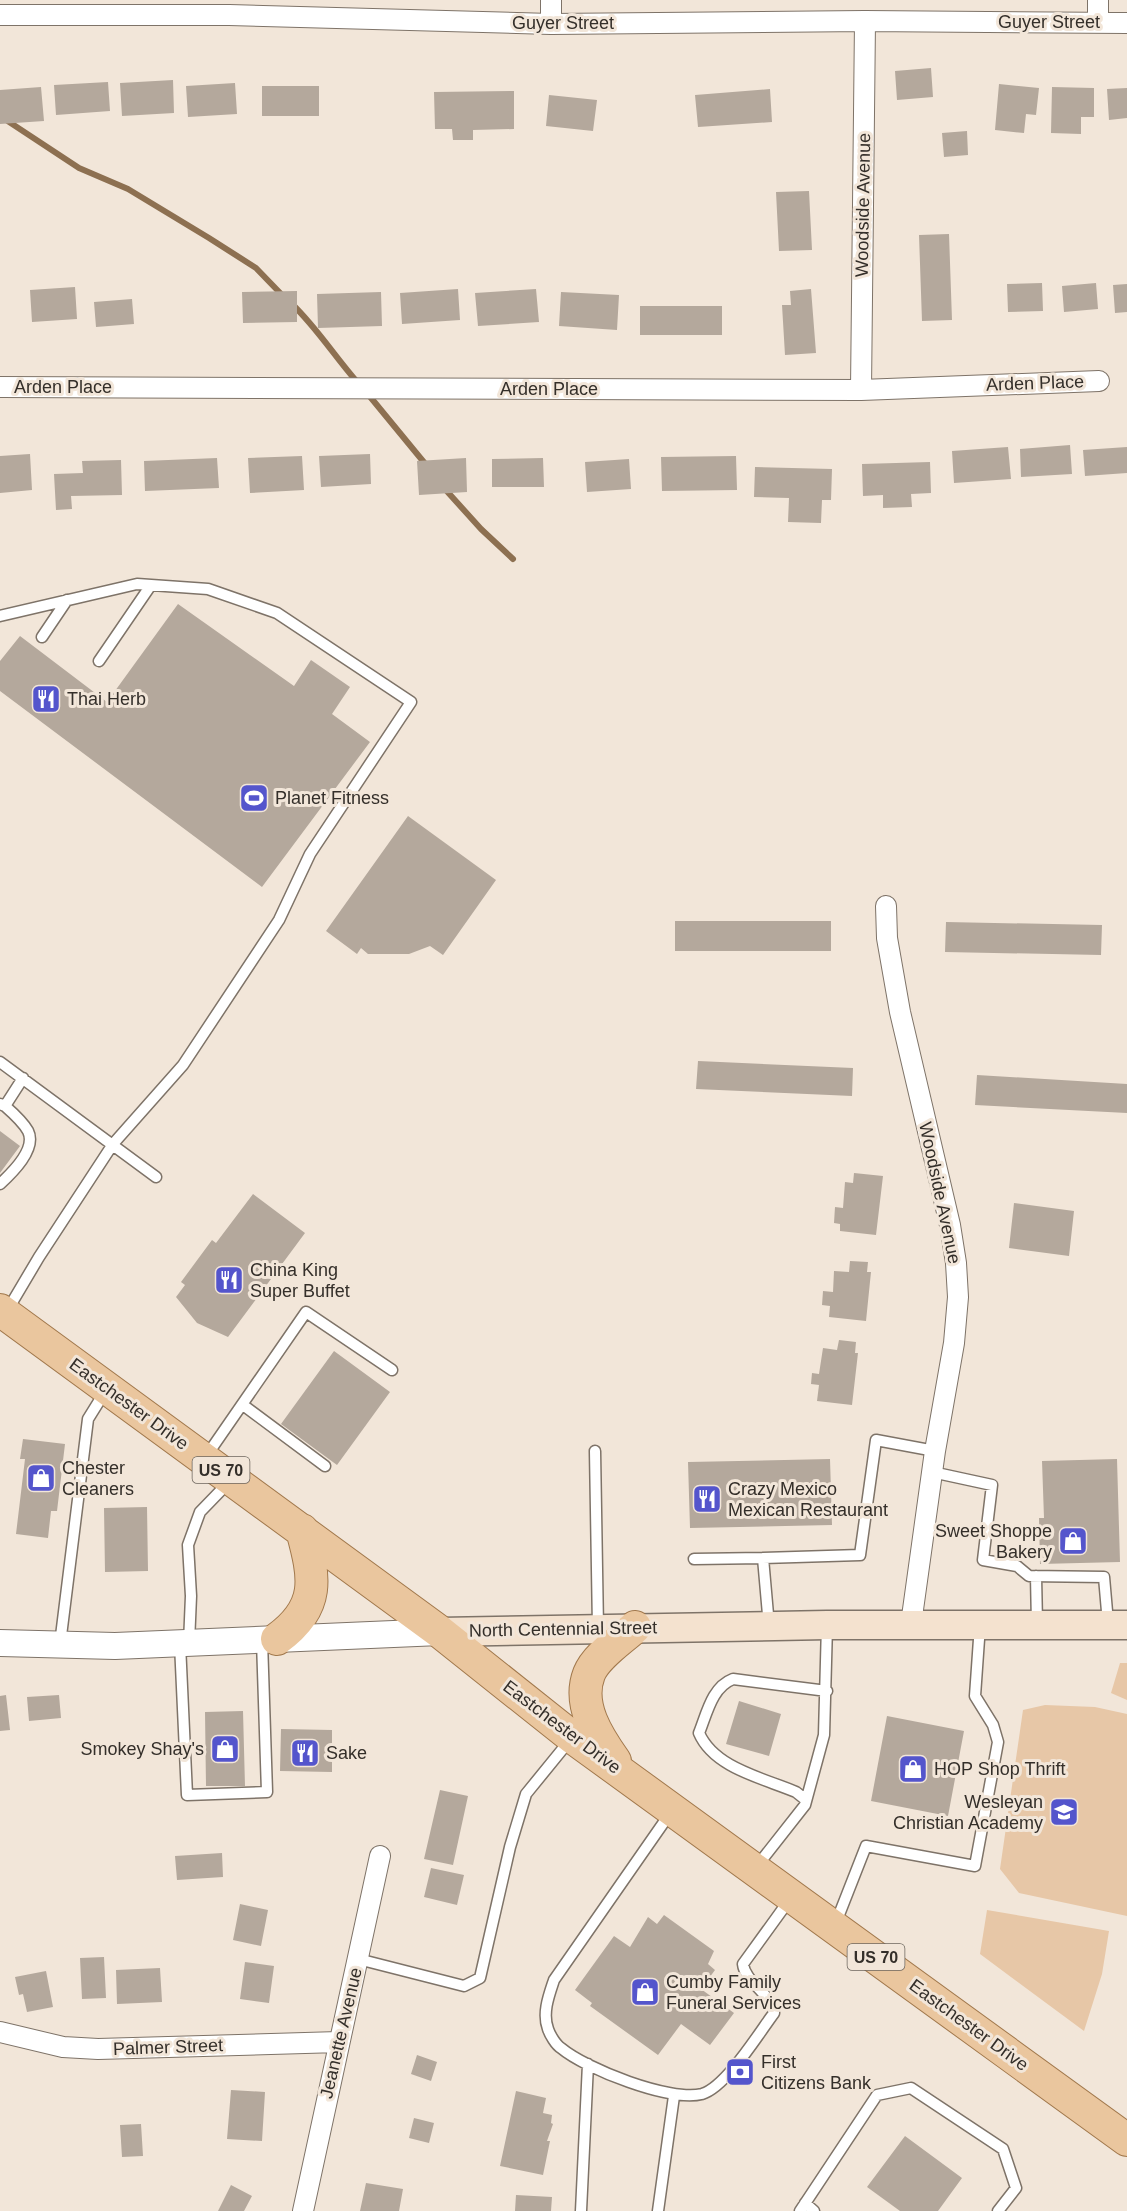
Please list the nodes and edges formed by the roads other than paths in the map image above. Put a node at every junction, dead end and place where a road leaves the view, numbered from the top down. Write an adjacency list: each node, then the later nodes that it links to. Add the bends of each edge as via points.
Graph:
1 (551, 0): 8 (street)
2 (1098, 0): 6 (street)
3 (229, 8): 4 (street, Guyer Street); 8 (street, Guyer Street)
4 (0, 15)
5 (865, 21): 6 (street, Guyer Street); 8 (street, Guyer Street); 11 (street, Woodside Avenue)
6 (1098, 23): 7 (street, Guyer Street)
7 (1127, 23)
8 (551, 24)
9 (1099, 381): 11 (street, Arden Place)
10 (0, 387): 11 (street, Arden Place)
11 (861, 390)
12 (151, 585): 13 (lane, via 137,584); 16 (lane); 21 (lane, via 208,589 277,613 411,702 310,854 279,920 183,1065)
13 (67, 600): 14 (lane); 15 (lane)
14 (0, 616)
15 (42, 636)
16 (99, 661)
17 (886, 906): 29 (street, Woodside Avenue, via 900,1012 956,1263 954,1343)
18 (0, 1062): 19 (lane)
19 (23, 1078): 20 (lane); 21 (lane)
20 (3, 1105): 23 (lane, via 28,1132 30,1143 25,1155)
21 (113, 1144): 22 (lane); 24 (lane)
22 (156, 1177)
23 (0, 1184)
24 (3, 1312): 26 (main road, Eastchester Drive / US 70)
25 (392, 1370): 27 (lane, via 306,1312)
26 (108, 1388): 30 (main road, Eastchester Drive / US 70); 50 (lane, via 88,1419)
27 (243, 1406): 30 (lane); 31 (lane)
28 (595, 1451): 45 (lane)
29 (935, 1451): 32 (street, Woodside Avenue); 35 (lane, via 876,1440 860,1555)
30 (204, 1458): 33 (main road, Eastchester Drive / US 70)
31 (325, 1467)
32 (932, 1472): 37 (lane, via 992,1485 983,1560 1017,1566 1029,1576); 38 (street, Woodside Avenue)
33 (232, 1479): 34 (main road, Eastchester Drive / US 70); 49 (lane, via 200,1512 188,1545 191,1596)
34 (302, 1530): 46 (main road, Eastchester Drive / US 70); 47 (main road, via 314,1587 296,1625)
35 (763, 1557): 36 (lane); 43 (lane)
36 (694, 1559)
37 (1036, 1576): 41 (lane); 42 (lane, via 1104,1577)
38 (911, 1624): 39 (main road, North Centennial Street); 40 (main road, North Centennial Street)
39 (980, 1624): 41 (main road, North Centennial Street); 59 (lane, via 975,1696 993,1725 998,1742 975,1866 866,1846)
40 (827, 1625): 43 (main road, North Centennial Street); 51 (lane)
41 (1037, 1625): 42 (main road, North Centennial Street)
42 (1118, 1625)
43 (769, 1626): 44 (main road, North Centennial Street)
44 (635, 1627): 45 (main road, North Centennial Street); 53 (main road, via 589,1673 585,1693 596,1734)
45 (598, 1628): 46 (main road, North Centennial Street)
46 (440, 1632): 47 (street, North Centennial Street); 52 (main road, Eastchester Drive / US 70)
47 (269, 1639): 49 (street, North Centennial Street); 49 (lane, via 267,1792 187,1795)
48 (0, 1643): 50 (street, North Centennial Street)
49 (185, 1643): 50 (street, North Centennial Street)
50 (60, 1645)
51 (827, 1691): 54 (lane, via 824,1735); 54 (lane, via 733,1679 723,1683 712,1698 699,1732 705,1747 720,1758)
52 (572, 1737): 53 (main road, Eastchester Drive / US 70); 60 (lane, via 526,1794 480,1978 464,1986)
53 (625, 1774): 55 (main road, Eastchester Drive / US 70)
54 (806, 1800): 57 (lane)
55 (673, 1810): 57 (main road, Eastchester Drive / US 70); 63 (lane, via 554,1980 546,2003 548,2028 560,2048)
56 (380, 1856): 60 (street, Jeanette Avenue)
57 (755, 1869): 58 (main road, Eastchester Drive / US 70)
58 (792, 1896): 59 (main road, Eastchester Drive / US 70); 64 (lane, via 743,1964 744,1971 772,2000 774,2013 720,2083 703,2094)
59 (835, 1927): 65 (main road, Eastchester Drive / US 70)
60 (358, 1959): 62 (street, Jeanette Avenue)
61 (0, 2032): 62 (street, Palmer Street, via 63,2047 98,2049)
62 (339, 2042): 67 (street, Jeanette Avenue)
63 (588, 2064): 64 (lane, via 606,2074); 68 (lane)
64 (674, 2096): 69 (lane)
65 (1127, 2140)
66 (802, 2207): 70 (lane); 71 (lane, via 877,2095 911,2088 1004,2149 1016,2188)
67 (303, 2211)
68 (581, 2211)
69 (657, 2211)
70 (814, 2211)
71 (998, 2211)

